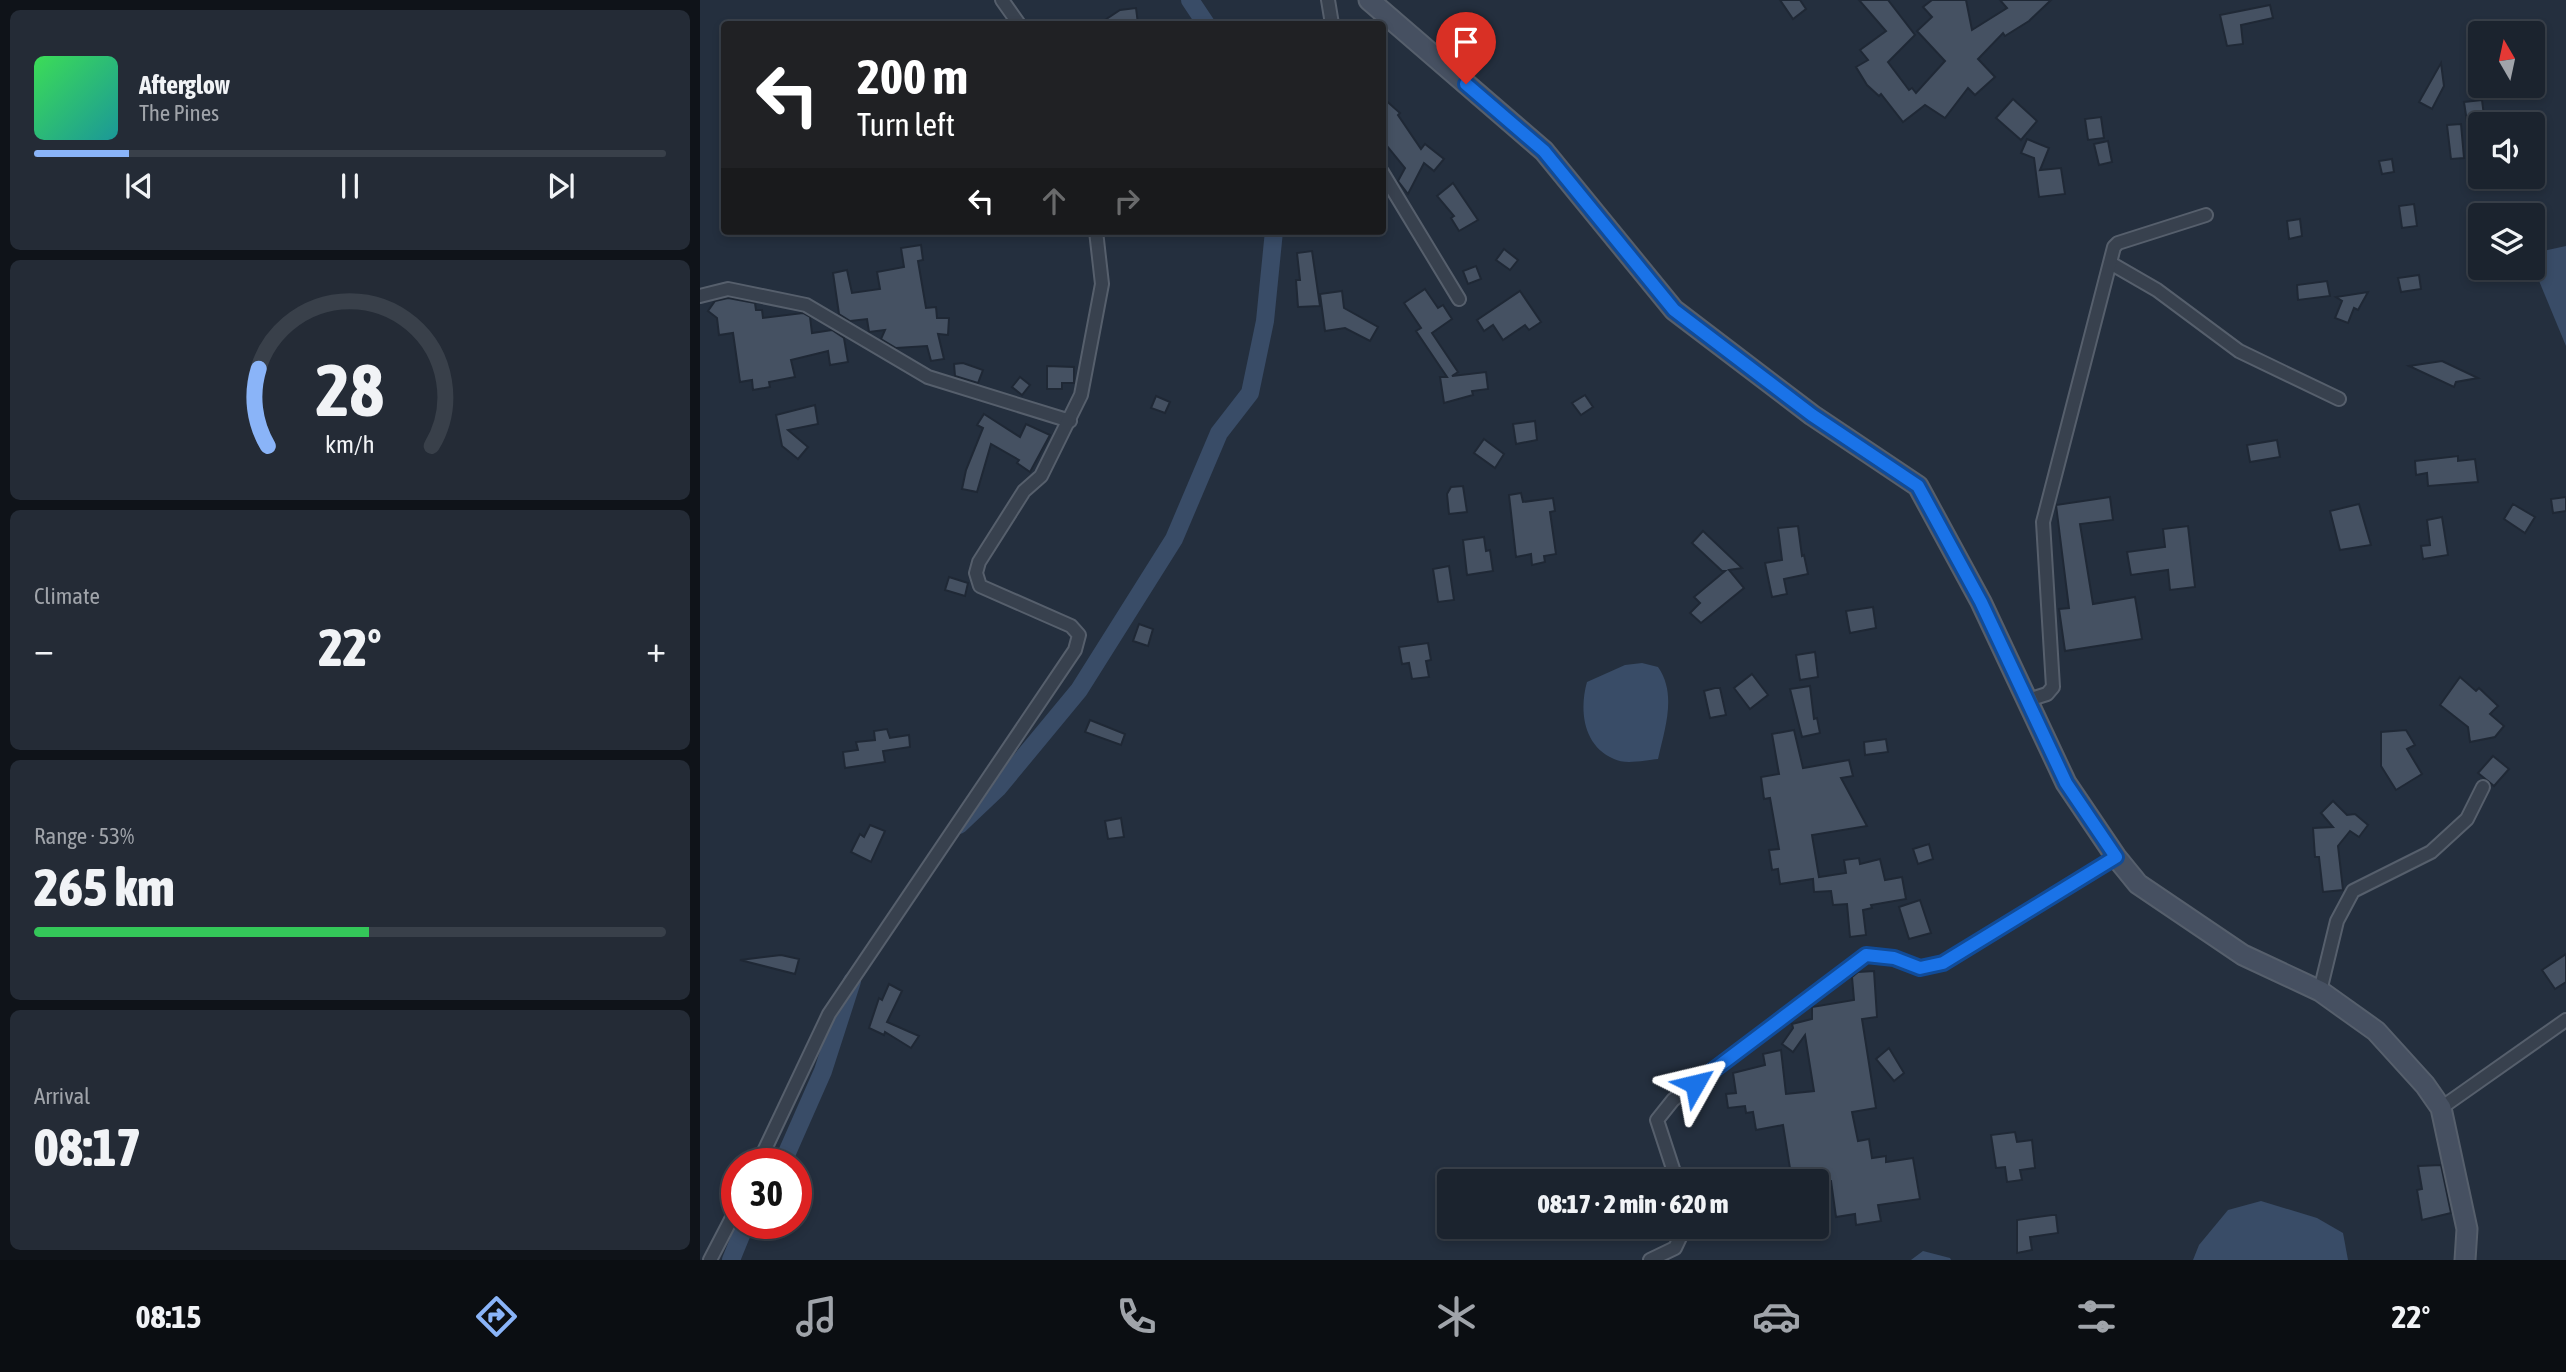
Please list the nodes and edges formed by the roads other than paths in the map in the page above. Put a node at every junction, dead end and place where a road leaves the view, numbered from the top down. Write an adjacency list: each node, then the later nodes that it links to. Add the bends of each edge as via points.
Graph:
1 (1002, 0): 4 (street)
2 (1328, 0): 5 (street)
3 (1369, 0): 14 (street, via 1544,151 1674,310 1812,415 1918,486)
4 (1017, 21)
5 (1332, 21)
6 (1386, 179): 11 (street)
7 (2206, 215): 9 (street, via 2118,243)
8 (1096, 235): 13 (street, via 1102,284 1081,395)
9 (2112, 264): 12 (street, via 2157,290 2239,351); 14 (street, via 2043,522 2053,687)
10 (700, 296): 13 (street, via 728,289 806,305 928,377)
11 (1459, 299)
12 (2339, 399)
13 (1070, 421): 20 (street, via 1041,476 1024,491 976,573 980,586 1070,626 1079,635 1075,650 829,1014)
14 (2028, 700): 16 (street, via 2066,783)
15 (2483, 787): 17 (street, via 2467,820 2431,852 2353,891 2337,921)
16 (2116, 857): 17 (street, via 2138,884 2243,955); 21 (street, via 1943,963 1920,968 1894,958 1866,955 1673,1100 1657,1120)
17 (2320, 991): 19 (street, via 2376,1031)
18 (2566, 1020): 19 (street)
19 (2441, 1108): 26 (street, via 2467,1229)
20 (766, 1148)
21 (1673, 1169)
22 (721, 1239): 24 (street)
23 (1679, 1239): 25 (street, via 1675,1248)
24 (710, 1260)
25 (1650, 1260)
26 (2465, 1260)

